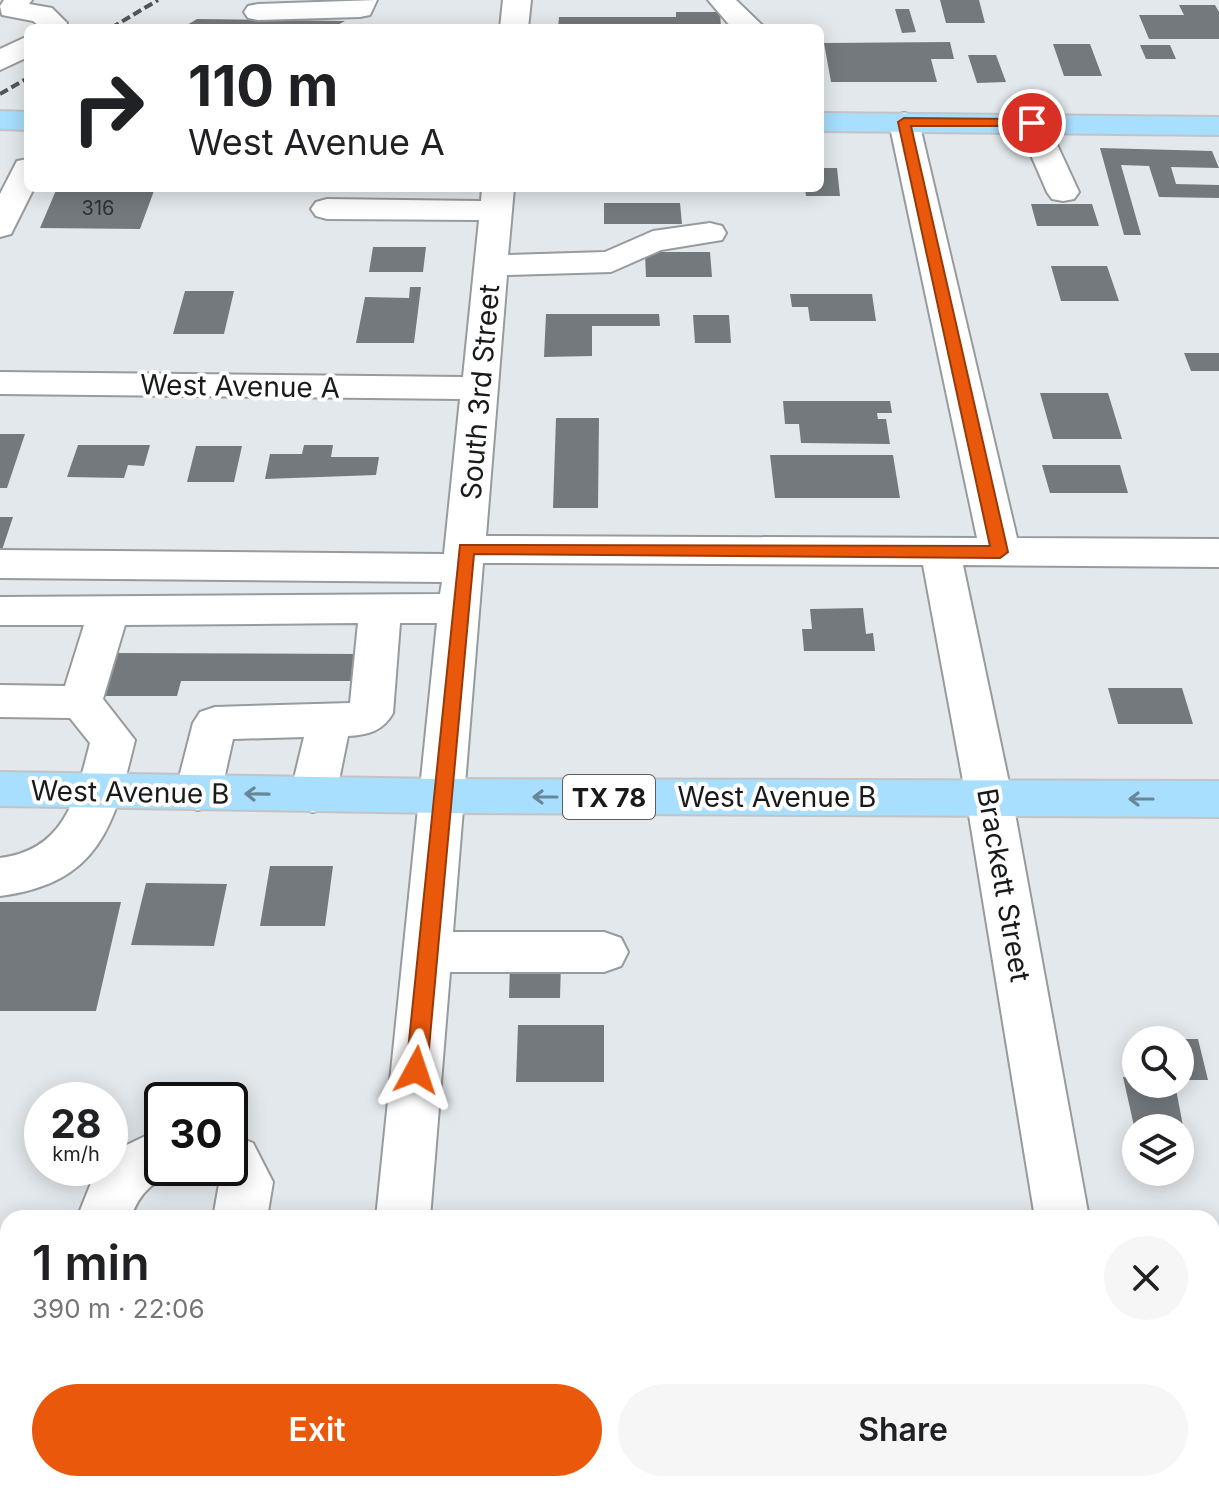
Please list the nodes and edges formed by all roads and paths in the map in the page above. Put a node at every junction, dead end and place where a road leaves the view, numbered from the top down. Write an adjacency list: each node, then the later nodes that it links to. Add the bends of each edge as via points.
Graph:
1 (18, 0): 6 (street, via 12,9 42,14)
2 (363, 0): 5 (street, via 360,9)
3 (517, 0): 7 (street)
4 (722, 0): 8 (street)
5 (258, 12)
6 (53, 24)
7 (514, 24)
8 (745, 24)
9 (24, 47): 10 (street)
10 (0, 61)
11 (0, 120): 12 (main road)
12 (24, 121)
13 (824, 122): 14 (main road)
14 (904, 122): 15 (main road); 28 (street)
15 (1032, 123): 16 (main road); 20 (street)
16 (1219, 126)
17 (24, 159): 18 (street)
18 (0, 160)
19 (24, 176): 23 (street)
20 (1063, 192)
21 (497, 199): 22 (street); 25 (street, South 3rd Street)
22 (327, 209)
23 (0, 227)
24 (710, 233): 25 (street, via 653,241 611,262)
25 (491, 266): 27 (street, South 3rd Street)
26 (0, 383): 27 (street, West Avenue A)
27 (480, 388): 32 (street, South 3rd Street)
28 (1000, 552): 29 (street); 30 (street)
29 (941, 553): 32 (street); 44 (street, Brackett Street)
30 (1219, 553)
31 (0, 564): 32 (street)
32 (464, 575): 33 (street); 43 (street, South 3rd Street)
33 (380, 610): 35 (street); 38 (street, via 371,713 362,719)
34 (0, 611): 35 (street)
35 (109, 611): 37 (street)
36 (0, 701): 37 (street)
37 (81, 702): 40 (street, via 113,740)
38 (330, 720): 41 (street, via 215,723); 42 (street)
39 (0, 789): 40 (main road, West Avenue B / TX 78)
40 (102, 791): 41 (main road, West Avenue B / TX 78); 46 (street, via 72,848 43,870)
41 (198, 793): 42 (main road, West Avenue B / TX 78, one-way to 41)
42 (313, 795): 43 (main road, West Avenue B / TX 78)
43 (441, 796): 44 (main road, West Avenue B / TX 78, one-way to 43); 47 (street, South 3rd Street)
44 (989, 797): 45 (main road, West Avenue B / TX 78, one-way to 44); 54 (street, Brackett Street)
45 (1219, 799)
46 (0, 877)
47 (427, 952): 48 (street); 53 (street, South 3rd Street)
48 (604, 952)
49 (144, 1160): 51 (street, via 112,1187)
50 (245, 1186): 52 (street)
51 (106, 1210)
52 (241, 1210)
53 (404, 1210)
54 (1061, 1210)

